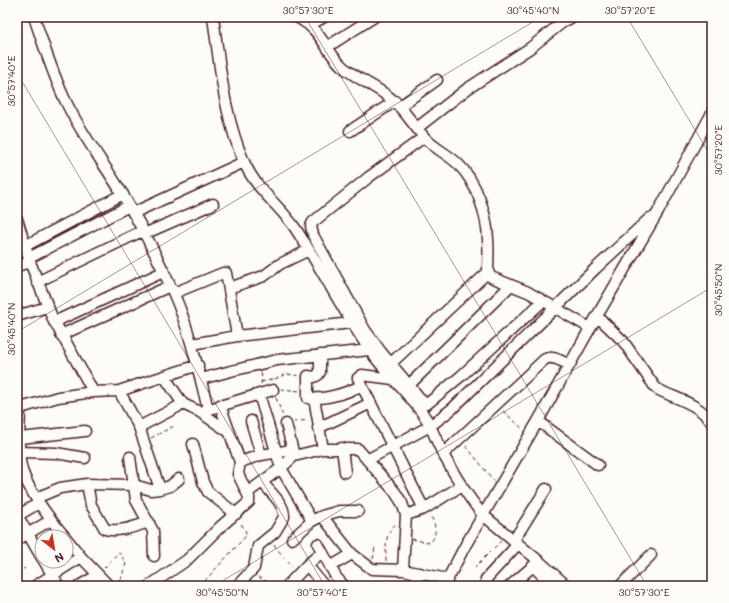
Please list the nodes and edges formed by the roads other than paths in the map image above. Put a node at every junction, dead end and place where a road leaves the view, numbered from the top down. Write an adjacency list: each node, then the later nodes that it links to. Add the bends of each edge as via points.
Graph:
1 (34, 17): 16 (street, via 66,102)
2 (213, 17): 15 (street, via 224,92)
3 (296, 17): 7 (street)
4 (324, 17): 7 (street)
5 (374, 17): 8 (street)
6 (572, 17): 12 (street, via 467,89)
7 (310, 25): 8 (street)
8 (327, 47): 10 (street, via 343,67 376,87)
9 (437, 80): 10 (street)
10 (397, 104): 12 (street); 13 (street)
11 (712, 113): 19 (street)
12 (417, 128): 14 (street)
13 (350, 131)
14 (424, 137): 27 (street, via 459,165 474,186 486,221); 47 (street, via 352,191 311,226 313,235 365,330)
15 (244, 162): 18 (street); 23 (street, via 252,178 282,211)
16 (122, 194): 18 (street); 22 (street)
17 (213, 204): 21 (street)
18 (131, 209): 21 (street); 24 (street)
19 (658, 212): 34 (street); 36 (street)
20 (17, 219): 22 (street)
21 (143, 232): 26 (street); 28 (street)
22 (25, 246): 24 (street)
23 (309, 250): 30 (street, via 280,264 264,276); 38 (street)
24 (29, 260): 25 (street); 28 (street)
25 (17, 266)
26 (163, 272): 31 (street); 37 (street)
27 (488, 272): 29 (street, via 493,278); 47 (street)
28 (37, 282): 33 (street)
29 (511, 285): 32 (street); 52 (street)
30 (229, 288): 31 (street, via 227,274 223,273); 41 (street)
31 (172, 290): 40 (street); 42 (street)
32 (543, 301): 34 (street); 52 (street, via 429,403 423,402)
33 (48, 307): 35 (street); 37 (street)
34 (555, 308): 39 (street); 68 (street, via 462,399)
35 (18, 314)
36 (597, 316): 39 (street); 66 (street, via 623,342 655,387 702,410)
37 (54, 322): 40 (street)
38 (351, 323): 41 (street); 43 (street)
39 (590, 328): 45 (street)
40 (61, 335): 55 (street)
41 (238, 336): 42 (street)
42 (192, 344): 46 (street)
43 (369, 350): 44 (street); 47 (street)
44 (320, 355): 49 (street, via 260,364); 57 (street, via 318,376 308,376)
45 (570, 365): 64 (street); 80 (street, via 548,358)
46 (198, 366): 48 (street); 49 (street)
47 (388, 366): 50 (street); 52 (street)
48 (164, 376): 54 (street); 59 (street)
49 (201, 379): 62 (street)
50 (393, 379): 51 (street, via 362,375 358,378); 68 (street)
51 (362, 385): 57 (street, via 348,392); 58 (street)
52 (409, 385)
53 (273, 390): 56 (street)
54 (119, 391): 55 (street); 69 (street)
55 (94, 392): 61 (street, via 58,397)
56 (259, 394): 60 (street); 78 (street)
57 (311, 395): 65 (street)
58 (370, 403): 65 (street); 74 (street)
59 (183, 404): 62 (street); 69 (street)
60 (220, 405): 62 (street); 71 (street)
61 (19, 408): 72 (street)
62 (204, 410): 71 (street)
63 (251, 421): 81 (street)
64 (538, 421): 86 (street); 103 (street)
65 (318, 423): 76 (street)
66 (712, 423)
67 (286, 424): 79 (street)
68 (430, 426): 74 (street); 80 (street)
69 (139, 427): 95 (street)
70 (85, 431): 72 (street)
71 (228, 431): 85 (street)
72 (19, 440): 77 (street)
73 (193, 444): 101 (street, via 208,492)
74 (393, 447): 84 (street); 99 (street)
75 (342, 448): 76 (street); 84 (street, via 358,449); 88 (street)
76 (322, 449): 79 (street)
77 (20, 452): 83 (street, via 56,453); 89 (street)
78 (276, 452): 79 (street); 81 (street); 87 (street)
79 (293, 453): 87 (street)
80 (443, 454): 94 (street)
81 (261, 455): 85 (street)
82 (130, 457): 93 (street)
83 (85, 458)
84 (367, 460): 102 (street, via 395,492)
85 (240, 462): 97 (street, via 238,474)
86 (598, 465)
87 (281, 468): 91 (street); 107 (street)
88 (345, 472)
89 (20, 474): 98 (street)
90 (179, 479): 95 (street, via 170,486)
91 (262, 482): 97 (street); 134 (street, via 279,503 284,517 275,532 258,546 254,568)
92 (86, 484): 93 (street); 98 (street, via 60,488); 108 (street, via 92,505 105,529)
93 (134, 485): 95 (street, via 151,490); 108 (street, via 138,504)
94 (461, 486): 99 (street); 103 (street)
95 (160, 489)
96 (546, 489): 113 (street)
97 (247, 493): 101 (street, via 249,502)
98 (38, 500): 104 (street); 106 (street)
99 (424, 510): 102 (street)
100 (358, 511): 105 (street, via 339,511)
101 (236, 514): 133 (street, via 187,560)
102 (406, 515): 124 (street)
103 (483, 515): 113 (street); 128 (street)
104 (17, 516): 110 (street)
105 (322, 516): 107 (street); 116 (street)
106 (51, 520): 109 (street); 110 (street)
107 (312, 521): 111 (street)
108 (149, 522): 118 (street, via 154,535)
109 (58, 529)
110 (28, 534): 112 (street); 114 (street)
111 (292, 539)
112 (17, 540)
113 (513, 540): 120 (street); 139 (street, via 486,579)
114 (34, 544)
115 (74, 548): 119 (street)
116 (352, 554): 122 (street); 124 (street, via 372,569)
117 (651, 554): 143 (street)
118 (154, 556)
119 (81, 557): 126 (street); 127 (street)
120 (536, 563): 140 (street); 141 (street); 142 (street)
121 (307, 565): 122 (street, via 320,548); 135 (street); 136 (street)
122 (330, 567): 137 (street)
123 (49, 569): 126 (street)
124 (403, 570): 125 (street)
125 (420, 573): 128 (street); 138 (street)
126 (52, 575): 129 (street); 130 (street)
127 (98, 575): 131 (street); 132 (street)
128 (446, 582)
129 (35, 586)
130 (59, 586)
131 (79, 586)
132 (109, 586)
133 (149, 586)
134 (237, 586)
135 (287, 586)
136 (324, 586)
137 (344, 586)
138 (413, 586)
139 (488, 586)
140 (510, 586)
141 (553, 586)
142 (567, 586)
143 (620, 586)

